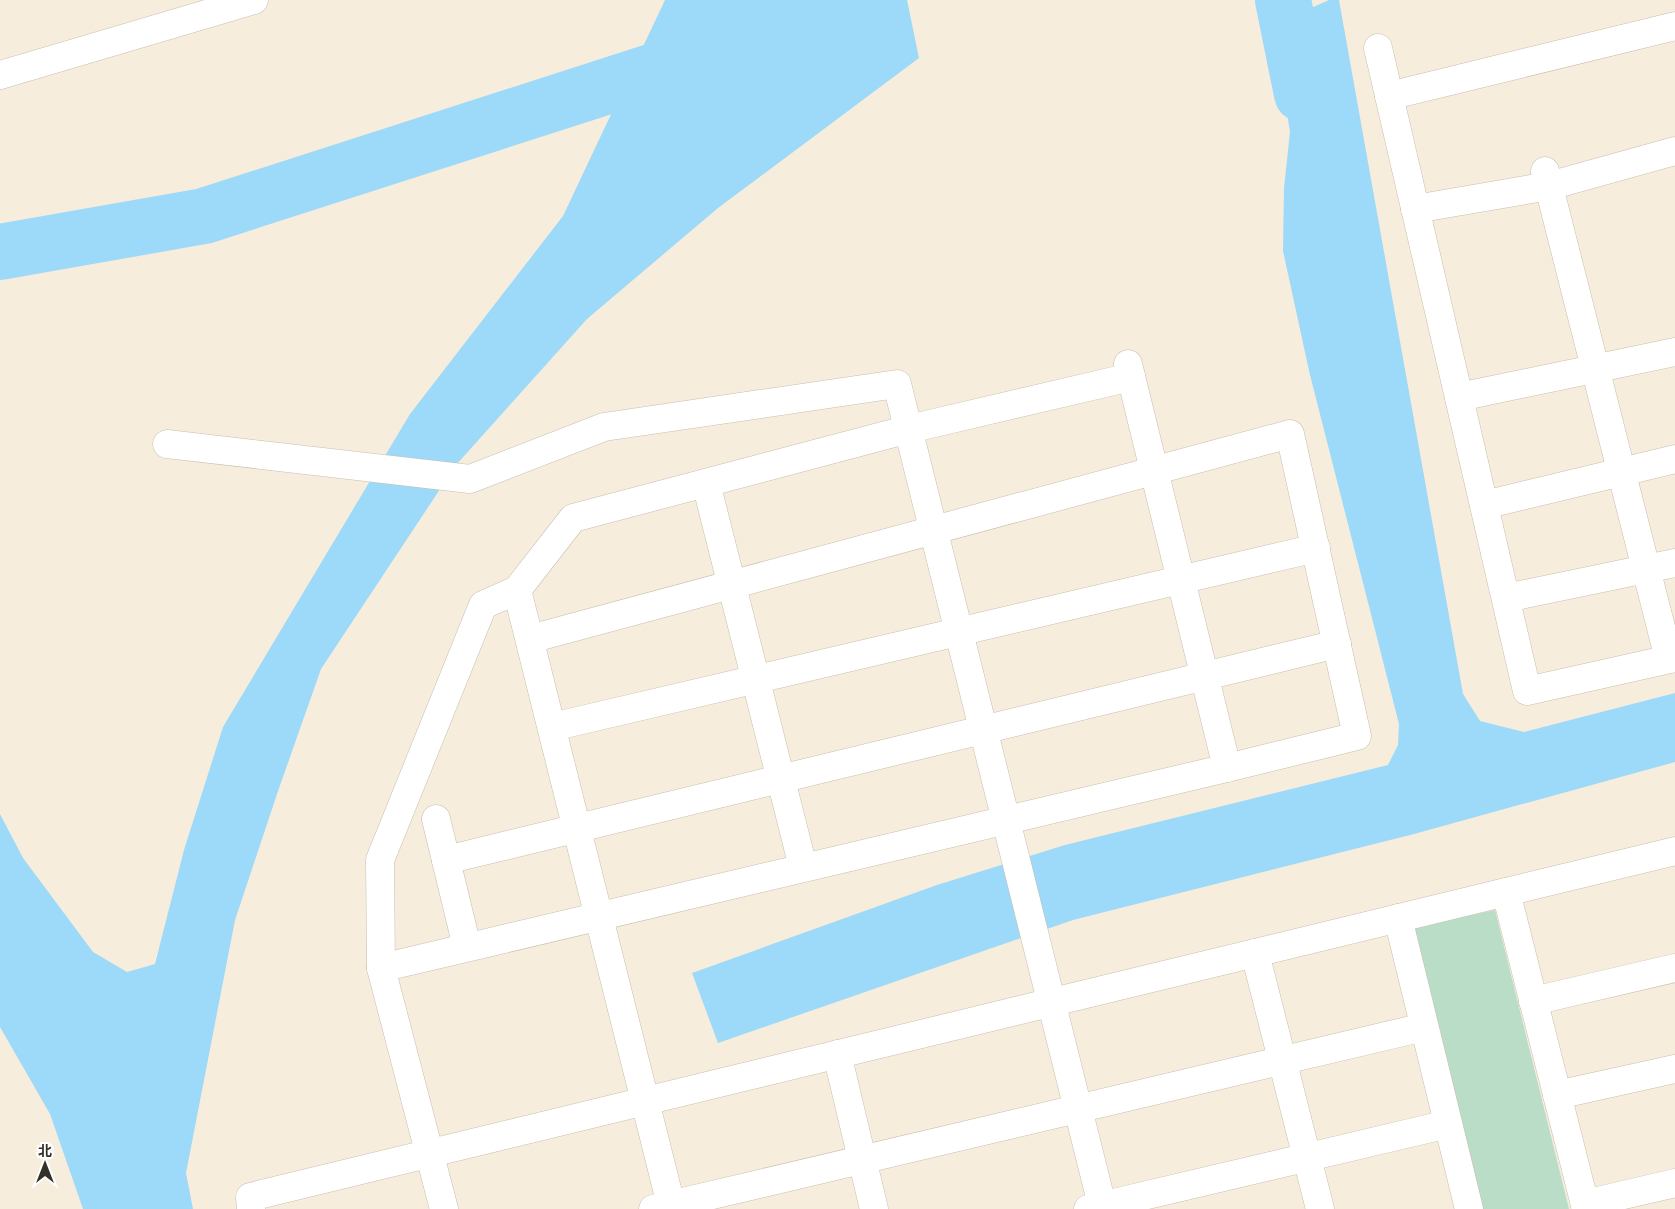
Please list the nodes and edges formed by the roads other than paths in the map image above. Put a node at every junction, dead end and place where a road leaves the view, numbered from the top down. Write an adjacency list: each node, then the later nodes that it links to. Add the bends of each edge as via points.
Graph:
1 (254, 0): 4 (street)
2 (1675, 26): 5 (street)
3 (1378, 48): 5 (street)
4 (0, 75)
5 (1389, 96): 8 (street)
6 (1675, 151): 7 (street)
7 (1547, 179): 8 (street); 10 (street)
8 (1415, 209): 11 (street)
9 (1675, 352): 10 (street)
10 (1595, 368): 11 (street); 16 (street)
11 (1459, 397): 18 (street)
12 (909, 430): 13 (street, via 897,384 604,427 470,478); 15 (street, via 1129,371); 17 (street); 19 (street)
13 (167, 444)
14 (1675, 458): 16 (street)
15 (1154, 471): 19 (street); 20 (street, via 1290,434); 23 (street)
16 (1621, 472): 18 (street); 22 (street)
17 (706, 483): 24 (street); 25 (street, via 573,518)
18 (1484, 505): 26 (street)
19 (934, 530): 24 (street); 27 (street)
20 (1316, 548): 23 (street); 29 (street)
21 (1675, 563): 22 (street)
22 (1646, 569): 26 (street); 30 (street)
23 (1180, 580): 27 (street); 31 (street)
24 (732, 584): 28 (street); 32 (street)
25 (518, 590): 28 (street); 48 (street, via 483,605 380,860)
26 (1506, 598): 30 (street, via 1527,691)
27 (959, 632): 32 (street); 34 (street)
28 (530, 639): 33 (street)
29 (1337, 644): 31 (street); 35 (street, via 1357,736)
30 (1672, 658)
31 (1204, 676): 34 (street); 35 (street)
32 (756, 679): 33 (street); 36 (street)
33 (552, 727): 39 (street)
34 (983, 729): 36 (street); 38 (street)
35 (1226, 768): 38 (street)
36 (781, 779): 39 (street); 42 (street)
37 (436, 819): 41 (street)
38 (1006, 820): 42 (street); 51 (street)
39 (577, 828): 41 (street); 44 (street)
40 (1675, 851): 43 (street)
41 (446, 860): 46 (street)
42 (803, 867): 44 (street)
43 (1506, 892): 45 (street); 50 (street)
44 (599, 916): 46 (street); 57 (street)
45 (1398, 918): 47 (street); 52 (street)
46 (467, 948): 48 (street)
47 (1254, 953): 51 (street); 54 (street)
48 (381, 968): 60 (street)
49 (1675, 968): 50 (street)
50 (1533, 1001): 56 (street)
51 (1051, 1002): 53 (street); 58 (street)
52 (1424, 1027): 54 (street); 59 (street)
53 (837, 1054): 57 (street); 62 (street)
54 (1282, 1061): 58 (street); 61 (street)
55 (1675, 1069): 56 (street)
56 (1557, 1095): 64 (street)
57 (645, 1101): 60 (street); 65 (street)
58 (1078, 1109): 62 (street); 66 (street)
59 (1448, 1124): 61 (street); 71 (street)
60 (429, 1153): 67 (street, via 250,1197); 68 (street)
61 (1307, 1158): 66 (street); 70 (street)
62 (862, 1159): 65 (street); 69 (street)
63 (1675, 1183): 64 (street)
64 (1585, 1206)
65 (665, 1208)
66 (1098, 1208)
67 (251, 1209)
68 (444, 1209)
69 (874, 1209)
70 (1320, 1209)
71 (1469, 1209)

